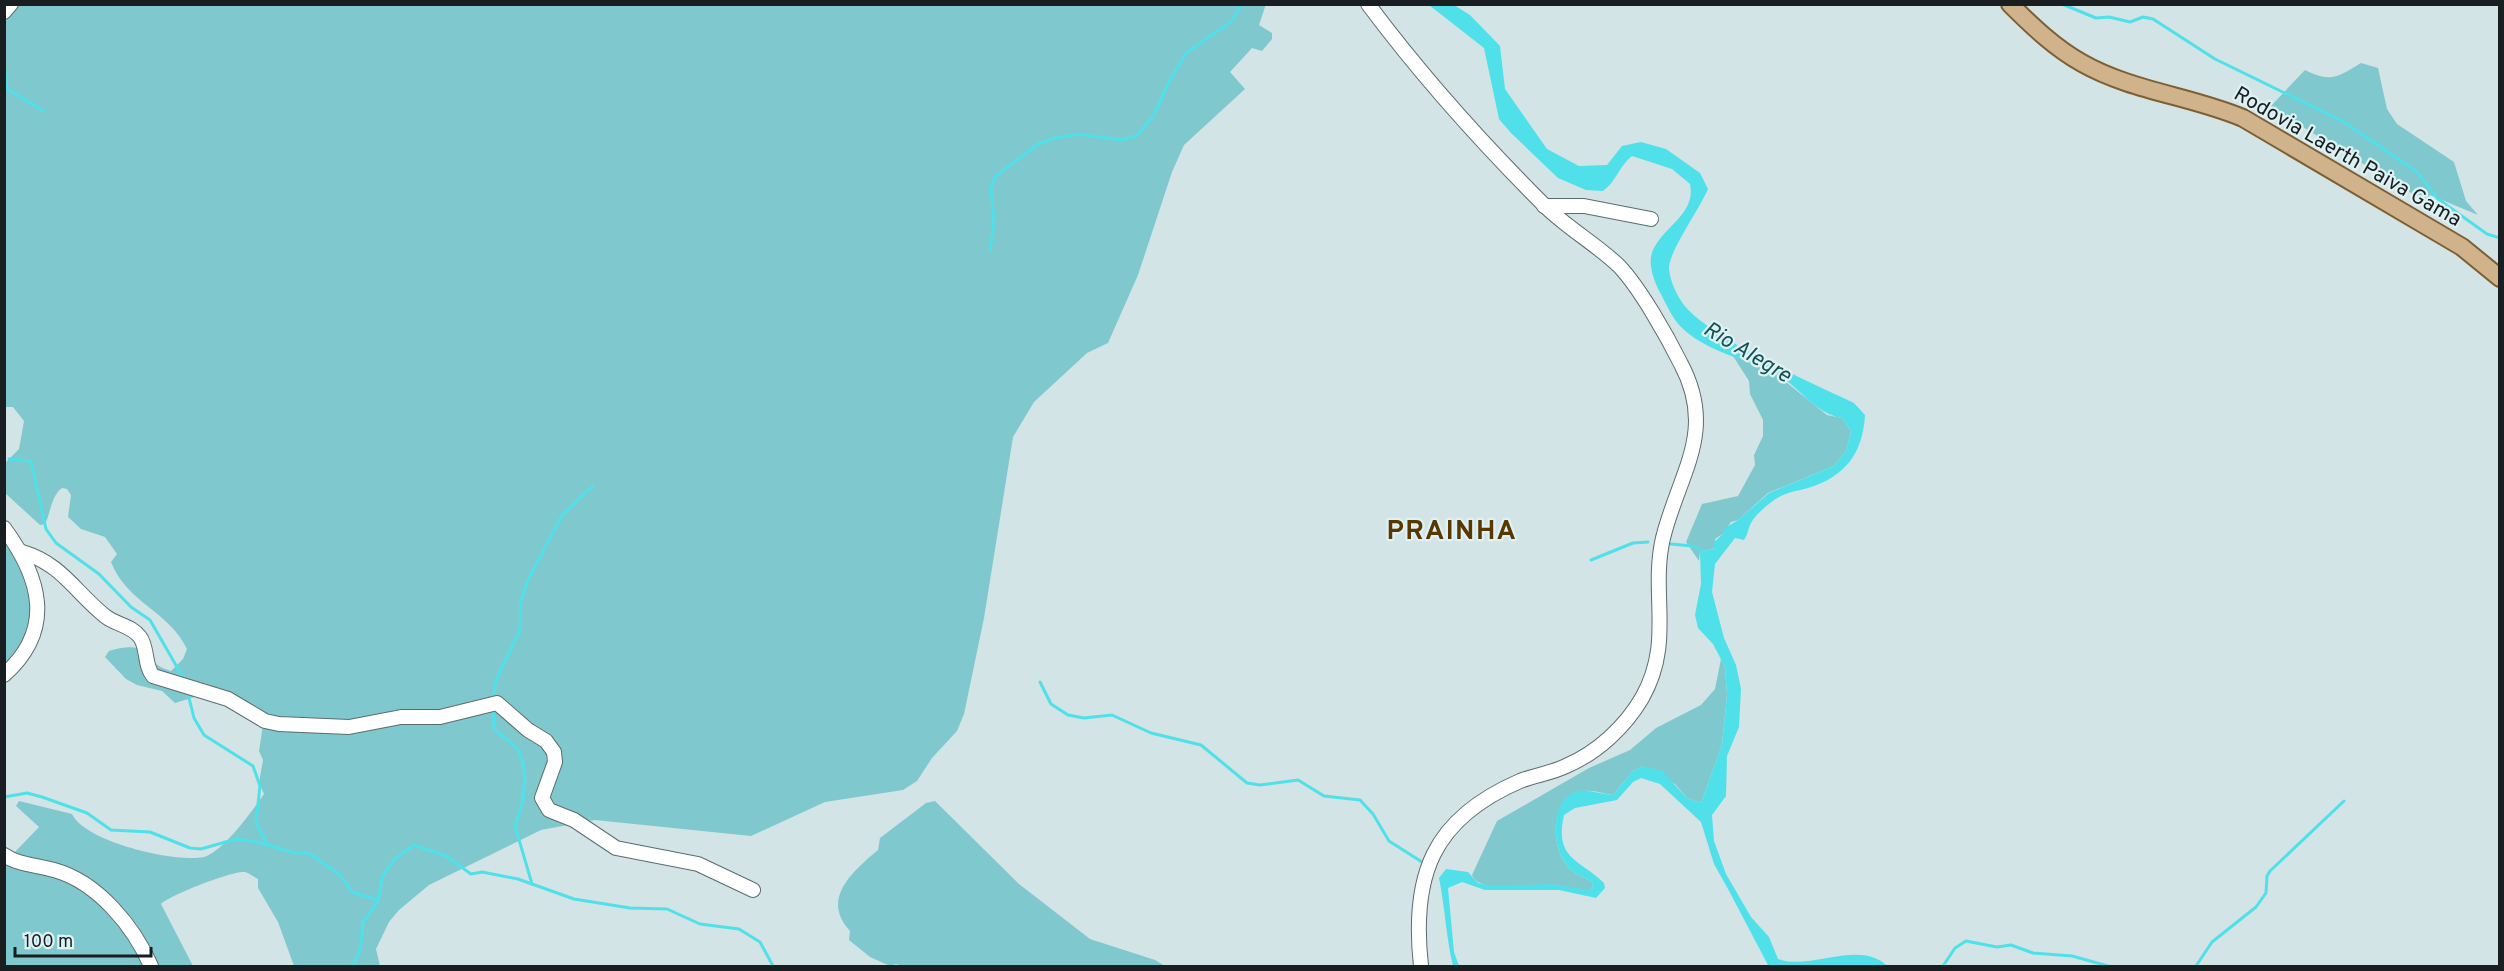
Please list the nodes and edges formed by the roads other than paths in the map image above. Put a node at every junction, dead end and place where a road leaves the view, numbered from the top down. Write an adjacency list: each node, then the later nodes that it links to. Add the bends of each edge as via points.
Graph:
1 (11, 4): 4 (street)
2 (1368, 4): 5 (street, via 1436,90)
3 (2010, 4): 7 (main road, Rodovia Laerth Paiva Gama, via 2050,41 2083,63 2120,80 2215,106 2243,118 2462,247)
4 (4, 12)
5 (1544, 206): 6 (street, via 1584,206); 14 (street, via 1619,267 1632,283 1682,366 1695,401 1696,438 1663,537 1660,647 1643,696 1615,733 1584,757 1491,796 1444,834 1419,897)
6 (1651, 219)
7 (2499, 278)
8 (4, 528): 9 (street)
9 (22, 552): 10 (street, via 33,575 37,616 26,652); 12 (street, via 52,564 106,618 135,632 142,640 153,676 228,699 265,722 349,728 401,717 440,717 497,703 546,741 554,752 555,762 542,798 549,810 574,820 616,848 698,864)
10 (4, 675)
11 (4, 855): 13 (street, via 67,875 99,896 121,916)
12 (753, 890)
13 (151, 966)
14 (1421, 966)

